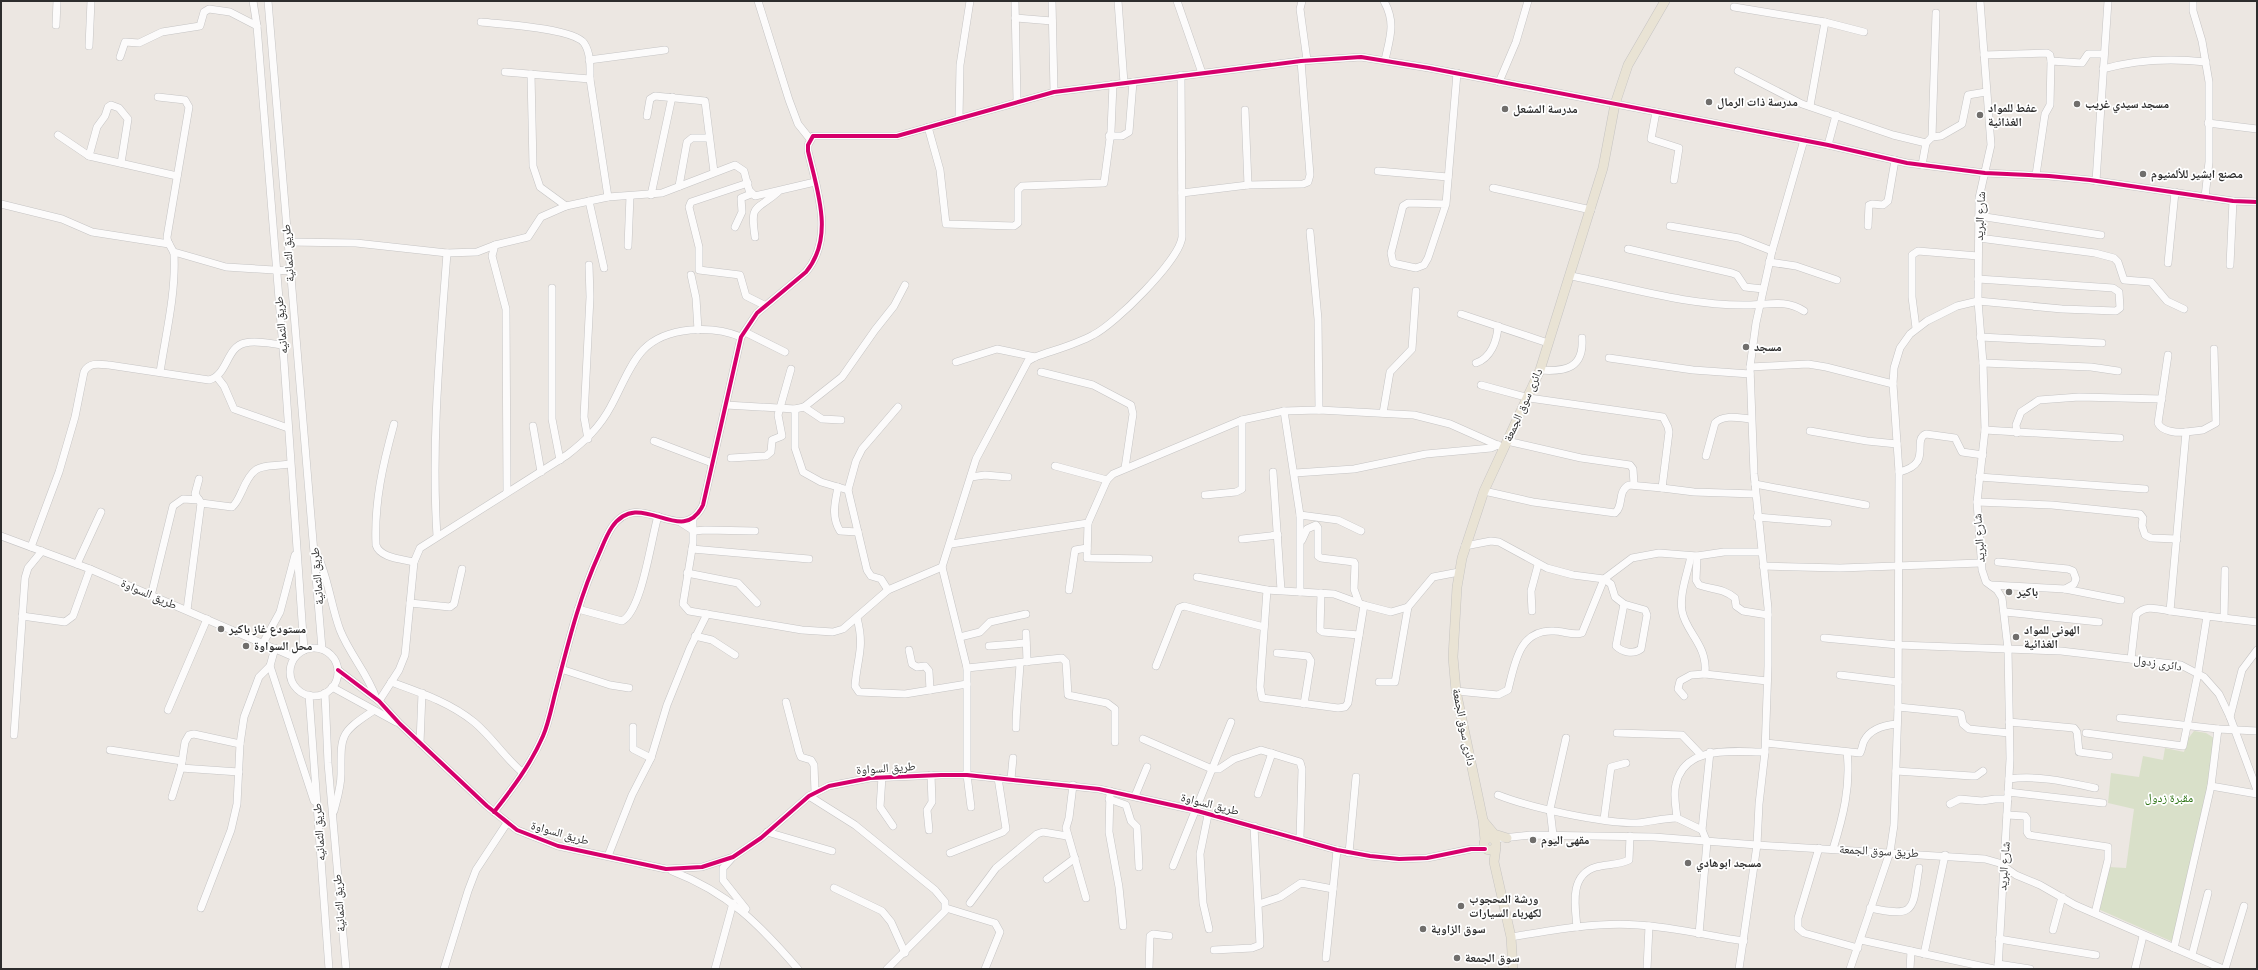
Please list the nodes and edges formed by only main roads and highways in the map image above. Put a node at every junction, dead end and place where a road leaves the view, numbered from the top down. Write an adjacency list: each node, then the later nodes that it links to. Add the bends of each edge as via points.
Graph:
1 (1665, 1): 2 (main road, دائرى سوق الجمعة, via 1633,54 1615,104 1603,168 1591,210 1540,370 1529,398 1503,445 1484,491 1459,572 1454,626 1456,691)
2 (1484, 823): 3 (main road, via 1494,834); 4 (main road); 5 (main road, دائرى سوق الجمعة, via 1511,937)
3 (1508, 838)
4 (1473, 848)
5 (1513, 969)

